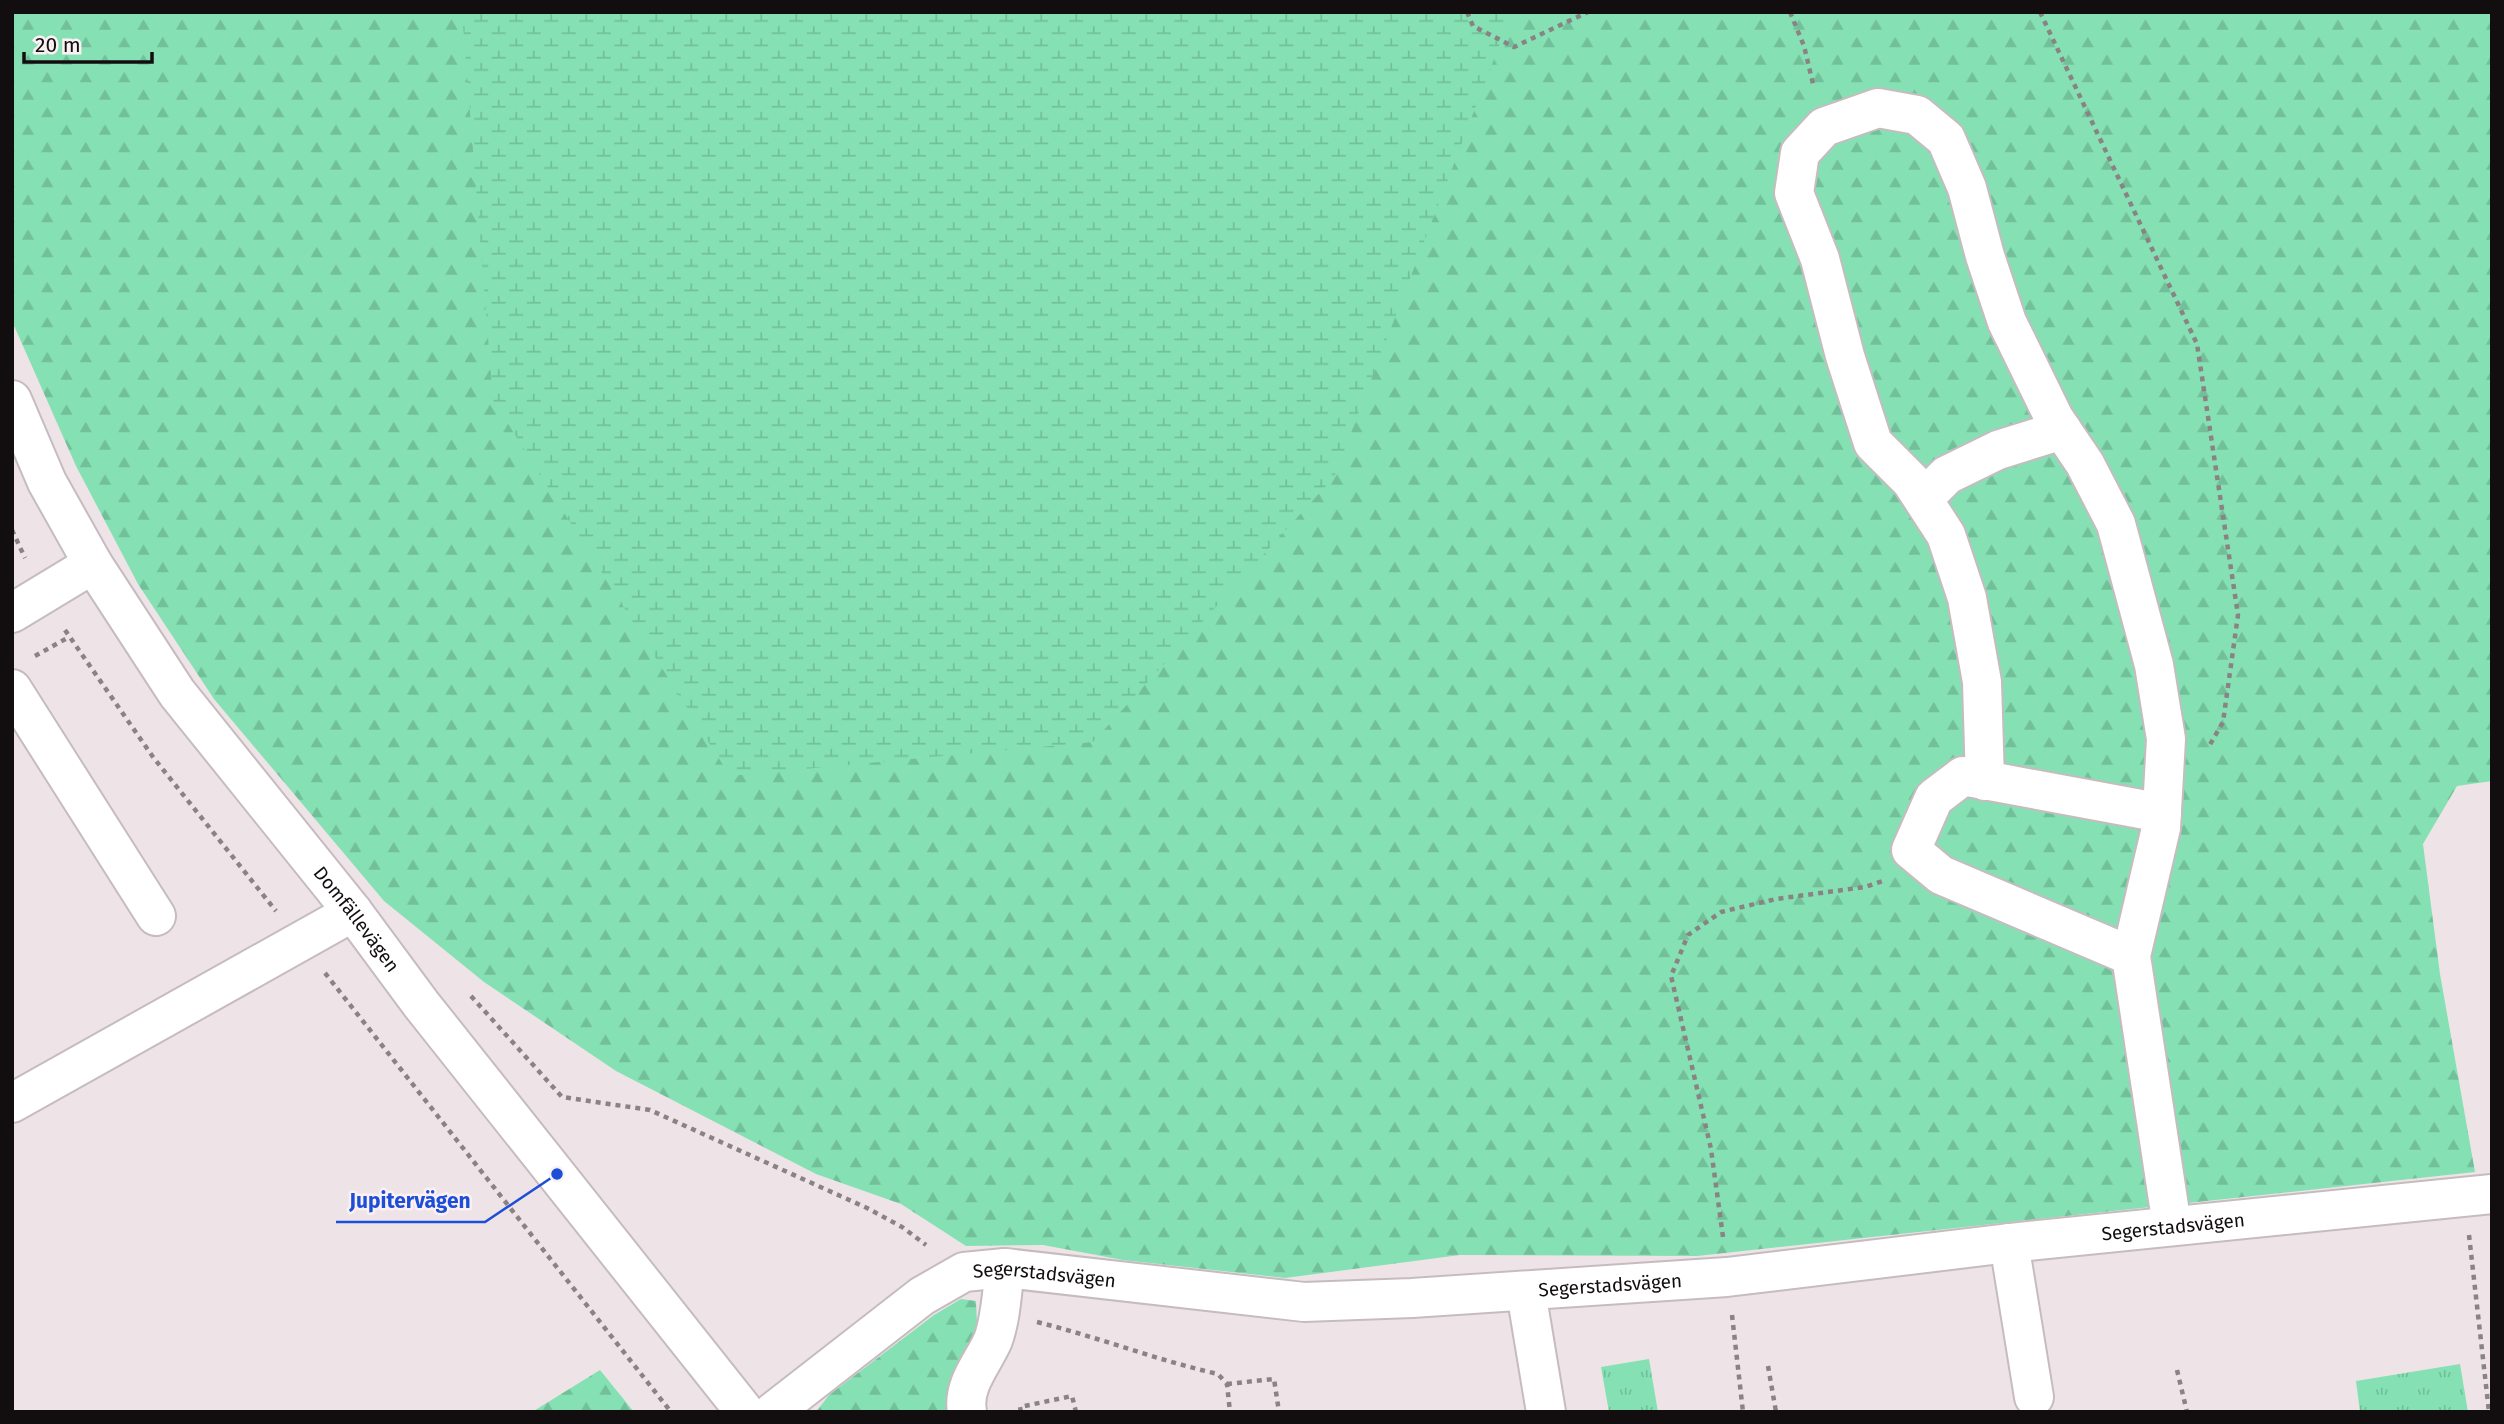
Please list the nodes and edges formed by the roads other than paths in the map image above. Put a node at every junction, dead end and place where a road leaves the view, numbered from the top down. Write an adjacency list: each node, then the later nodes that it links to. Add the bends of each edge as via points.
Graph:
1 (12, 400): 4 (street, Domfällevägen, via 47,482)
2 (2062, 430): 3 (street, via 1998,450 1947,475); 3 (street, via 2007,322 1967,188 1946,139 1917,115 1878,108 1824,127 1800,153 1794,193 1821,259 1845,356 1874,443); 8 (street, via 2116,524 2154,665 2166,739)
3 (1923, 499): 7 (street, via 1946,535 1967,598 1982,682)
4 (93, 564): 5 (street); 9 (street, Domfällevägen, via 177,693)
5 (12, 613)
6 (18, 676): 10 (street)
7 (1985, 781): 8 (street); 11 (street, via 1963,776 1934,798 1911,850 1941,875)
8 (2162, 813): 11 (street)
9 (354, 912): 12 (street); 19 (street, Domfällevägen, via 421,1004)
10 (156, 916)
11 (2131, 956): 14 (street)
12 (12, 1103)
13 (2492, 1194): 14 (street, Segerstadsvägen)
14 (2172, 1226): 15 (street, Segerstadsvägen)
15 (2009, 1243): 17 (street, Segerstadsvägen, via 1727,1277); 18 (street)
16 (1004, 1268): 17 (street, Segerstadsvägen, via 1304,1302); 20 (street, Segerstadsvägen, via 964,1272 922,1296); 21 (street, via 992,1340 979,1361)
17 (1526, 1292): 22 (street)
18 (2034, 1397)
19 (745, 1412)
20 (773, 1412)
21 (967, 1412)
22 (1546, 1412)

